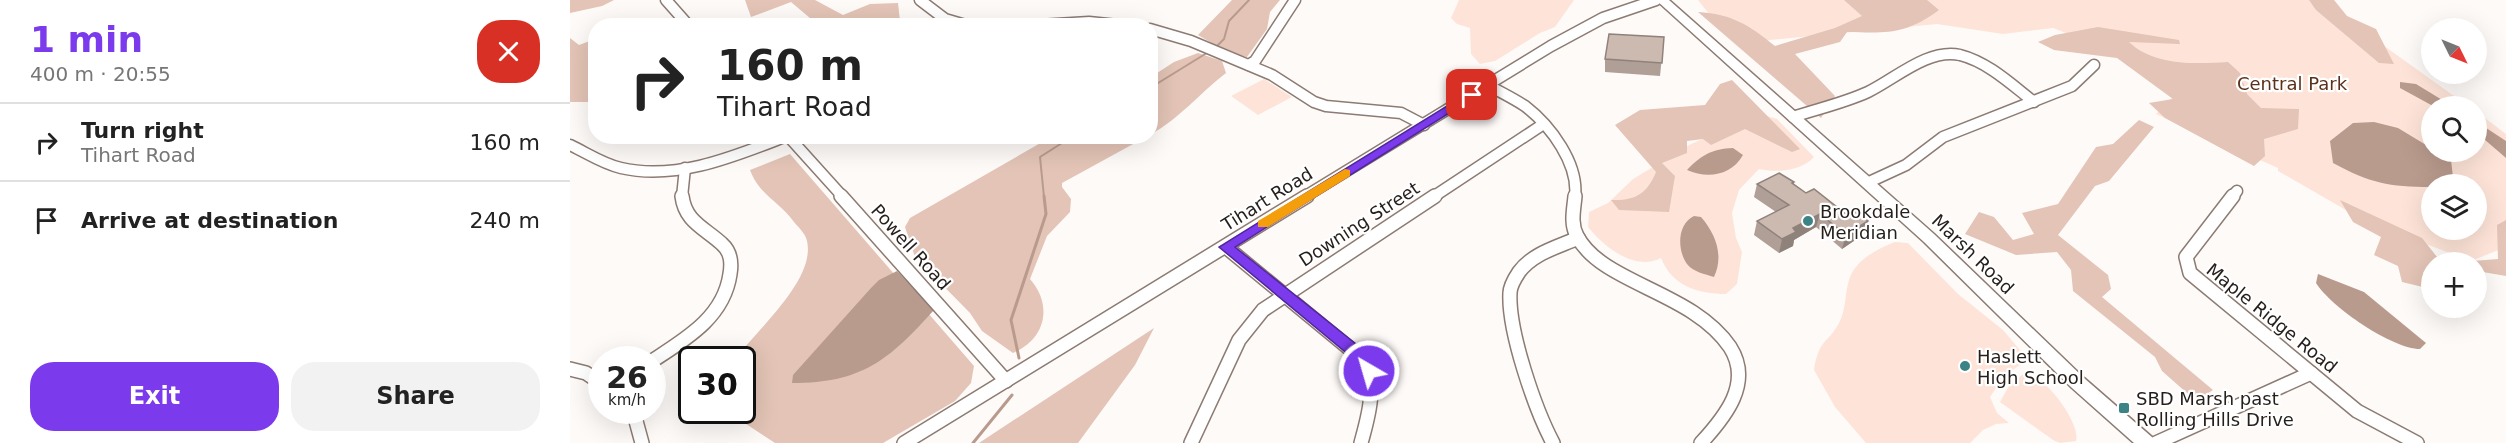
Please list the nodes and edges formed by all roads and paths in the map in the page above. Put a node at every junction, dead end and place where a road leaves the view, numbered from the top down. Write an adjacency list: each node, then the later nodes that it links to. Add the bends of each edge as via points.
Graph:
1 (666, 0): 6 (street)
2 (920, 0): 7 (street)
3 (1294, 0): 9 (street)
4 (1656, 0): 11 (street, Tihart Road, via 1584,27)
5 (1662, 0): 13 (main road, Marsh Road)
6 (682, 18)
7 (944, 18)
8 (1158, 32): 9 (street)
9 (1249, 65): 14 (street, via 1314,102 1401,113)
10 (2094, 65): 12 (street, via 2072,86)
11 (1488, 85): 14 (street, Tihart Road); 15 (street, via 1525,106)
12 (2034, 102): 13 (street, via 1981,66 1959,54 1948,53 1935,56 1866,93); 20 (street, via 1943,137 1906,165)
13 (1793, 117): 20 (main road, Marsh Road)
14 (1424, 125): 23 (street, Tihart Road)
15 (1542, 125): 22 (street, via 1570,161 1575,174 1573,218); 24 (street, Downing Street)
16 (767, 144): 19 (street)
17 (795, 144): 29 (street, Powell Road)
18 (570, 145): 19 (street, via 620,168)
19 (685, 168): 25 (street, via 680,186 683,205 695,224 723,244 731,256 729,284 717,310)
20 (1867, 183): 37 (main road, Marsh Road, via 2093,397)
21 (2236, 191): 27 (street, Maple Ridge Road, via 2186,257 2187,269)
22 (1578, 238): 35 (street, via 1524,265 1510,291 1512,314 1536,404); 36 (street, via 1597,258 1712,324 1732,349 1739,367 1733,402)
23 (1226, 247): 24 (street); 29 (street, Tihart Road)
24 (1285, 294): 33 (street, Downing Street, via 1244,331); 34 (street, via 1356,352 1369,371 1374,394)
25 (666, 351)
26 (570, 369): 28 (street)
27 (2311, 373): 38 (street); 39 (street, Maple Ridge Road, via 2357,411)
28 (588, 374)
29 (1006, 381): 32 (street, Tihart Road)
30 (637, 424): 31 (street)
31 (642, 443)
32 (904, 443)
33 (1191, 443)
34 (1361, 443)
35 (1553, 443)
36 (1701, 443)
37 (2147, 443)
38 (2156, 443)
39 (2417, 443)

